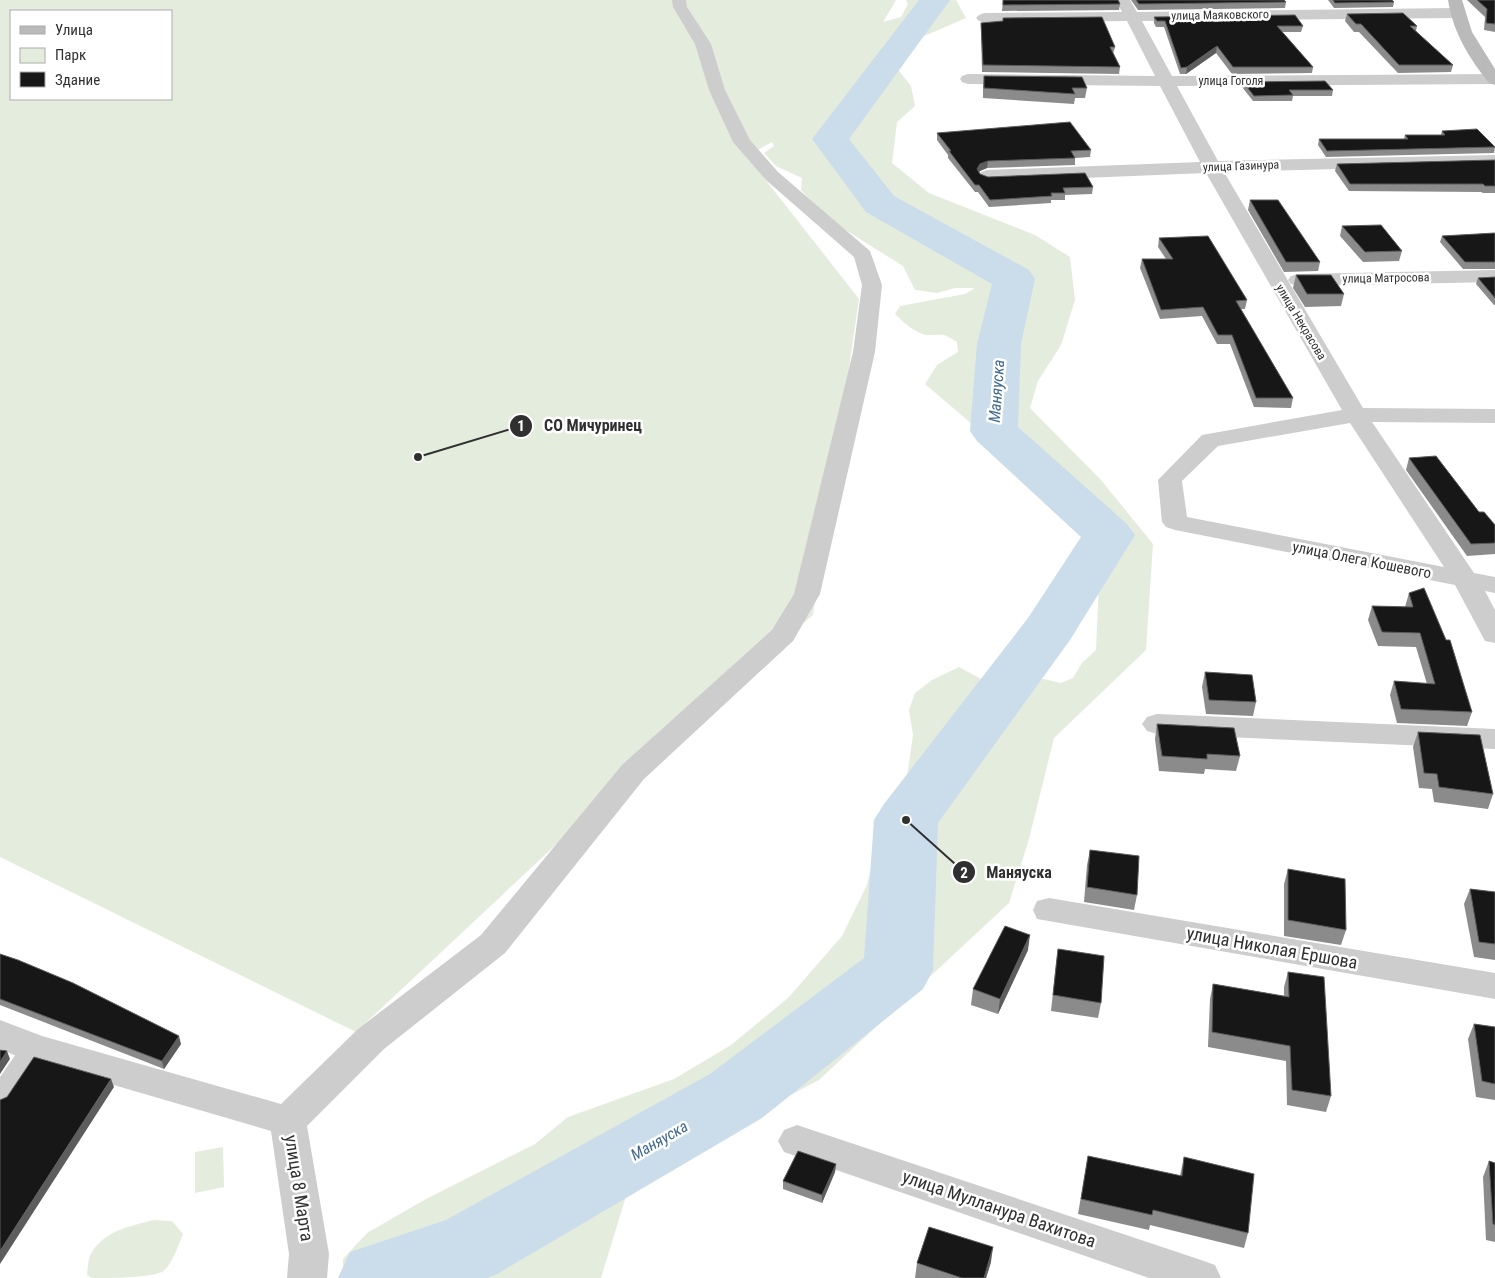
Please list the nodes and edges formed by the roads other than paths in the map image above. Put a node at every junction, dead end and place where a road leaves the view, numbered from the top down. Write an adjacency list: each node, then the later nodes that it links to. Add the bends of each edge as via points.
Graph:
1 (679, 0): 25 (street, via 703,44 717,90 742,142 772,176 864,255 872,285 864,352 806,594 783,635 633,772 493,944 371,1039)
2 (1456, 6): 3 (street, улица Маяковского); 6 (main road, via 1468,40)
3 (1128, 8): 4 (street, улица Маяковского); 7 (street, улица Некрасова)
4 (984, 18)
5 (968, 79): 7 (street, улица Гоголя)
6 (1495, 79): 7 (street, улица Гоголя)
7 (1167, 81): 9 (street, улица Некрасова)
8 (1495, 160): 9 (street, улица Газинура)
9 (1212, 167): 10 (street, улица Газинура); 12 (street, улица Некрасова)
10 (987, 176)
11 (1495, 276): 12 (street, улица Матросова)
12 (1276, 280): 13 (street, улица Некрасова)
13 (1356, 415): 14 (street); 15 (street, улица Некрасова); 15 (street, улица Олега Кошевого, via 1210,440 1170,480 1175,522)
14 (1495, 416)
15 (1466, 581): 16 (street, улица Олега Кошевого); 17 (street, улица Некрасова)
16 (1495, 585)
17 (1495, 634)
18 (1157, 724): 19 (street)
19 (1495, 739)
20 (1049, 910): 21 (street, улица Николая Ершова)
21 (1495, 986)
22 (0, 1034): 23 (street)
23 (34, 1048): 24 (lane); 25 (street)
24 (0, 1097)
25 (288, 1122): 27 (street, улица 8 Марта)
26 (797, 1141): 28 (street, улица Мулланура Вахитова)
27 (308, 1266)
28 (1201, 1278)

